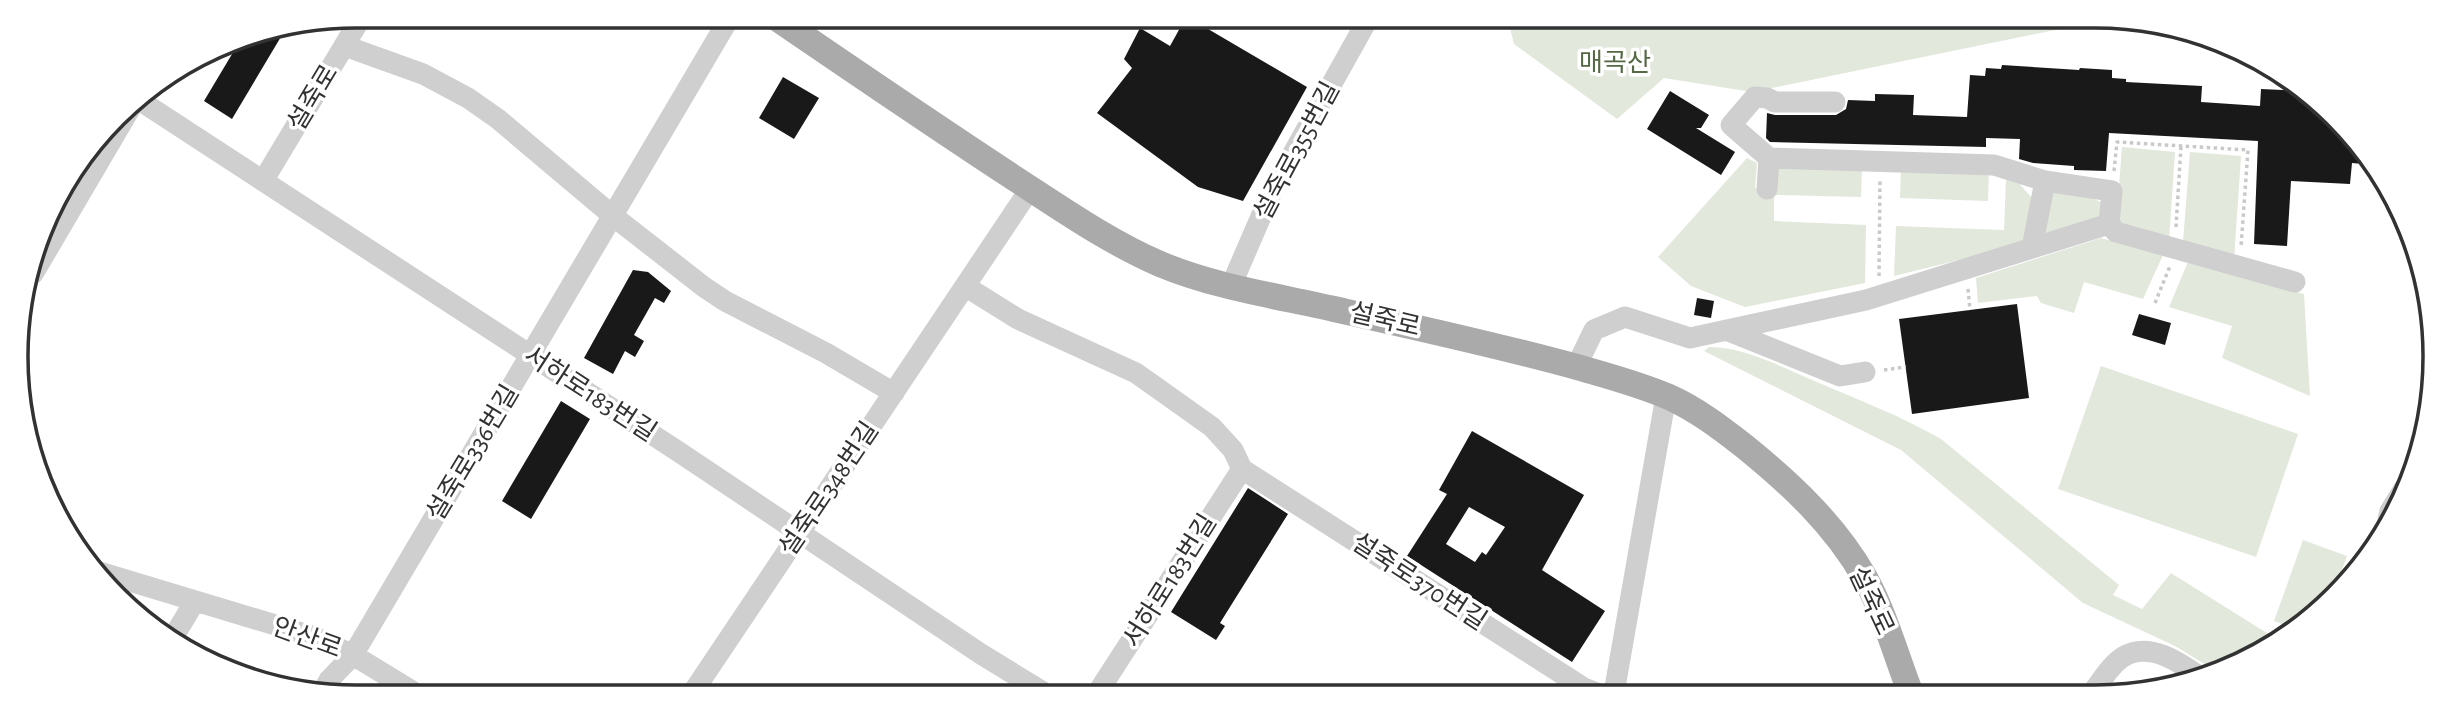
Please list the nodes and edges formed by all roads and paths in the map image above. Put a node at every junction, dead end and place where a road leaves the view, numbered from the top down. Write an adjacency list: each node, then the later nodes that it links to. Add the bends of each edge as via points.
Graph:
1 (355, 28): 5 (street, 설죽로)
2 (724, 28): 17 (street, 설죽로336번길)
3 (791, 28): 14 (main road, 설죽로)
4 (1363, 28): 25 (street, 설죽로355번길, via 1272,191)
5 (345, 46): 12 (street, 설죽로); 17 (street, via 423,74 468,98)
6 (1835, 102): 10 (street, via 1775,102 1755,97 1731,125)
7 (146, 105): 12 (street, 서하로183번길)
8 (114, 135): 21 (street)
9 (2181, 146): 16 (path, via 2117,142); 20 (path); 22 (path, via 2248,150)
10 (1769, 158): 11 (street); 15 (street)
11 (1881, 161): 13 (street, via 1994,165); 26 (path)
12 (263, 181): 29 (street, 서하로183번길)
13 (2045, 181): 16 (street); 19 (street)
14 (1030, 188): 24 (street, 설죽로348번길); 25 (main road, 설죽로, via 1136,253)
15 (1767, 189)
16 (2112, 191): 18 (street)
17 (613, 216): 29 (street, 설죽로336번길); 32 (street, via 725,301)
18 (2109, 224): 19 (street); 20 (street, via 2116,232)
19 (2032, 248): 26 (street)
20 (2176, 249): 22 (street); 27 (path)
21 (43, 256)
22 (2240, 267): 23 (street)
23 (2295, 282)
24 (965, 286): 32 (street, 설죽로348번길); 34 (street, via 1029,324 1136,373 1212,427 1233,450)
25 (1231, 286): 30 (main road, 설죽로)
26 (1879, 296): 28 (street)
27 (2155, 303)
28 (1726, 330): 30 (street, via 1690,338 1625,317 1594,330); 31 (street, via 1840,376)
29 (530, 355): 35 (street, 서하로183번길); 39 (street, 설죽로336번길)
30 (1576, 367): 33 (main road, 설죽로)
31 (1865, 372)
32 (894, 393): 35 (street, 설죽로348번길)
33 (1666, 396): 47 (street); 48 (main road, 설죽로, via 1716,424 1810,503 1864,577)
34 (1242, 469): 45 (street, 서하로183번길); 46 (street, 설죽로370번길)
35 (799, 533): 43 (street, 설죽로348번길); 44 (street, 서하로183번길)
36 (113, 576): 37 (street, 안산로)
37 (195, 601): 38 (street); 39 (street, 안산로, via 315,637)
38 (177, 632)
39 (353, 655): 41 (street, 설죽로336번길); 42 (street, 안산로)
40 (2191, 671): 49 (street, via 2172,658 2137,652 2122,657)
41 (327, 683)
42 (402, 685)
43 (698, 685)
44 (1032, 685)
45 (1103, 685)
46 (1579, 685)
47 (1615, 685)
48 (1908, 685)
49 (2099, 685)

